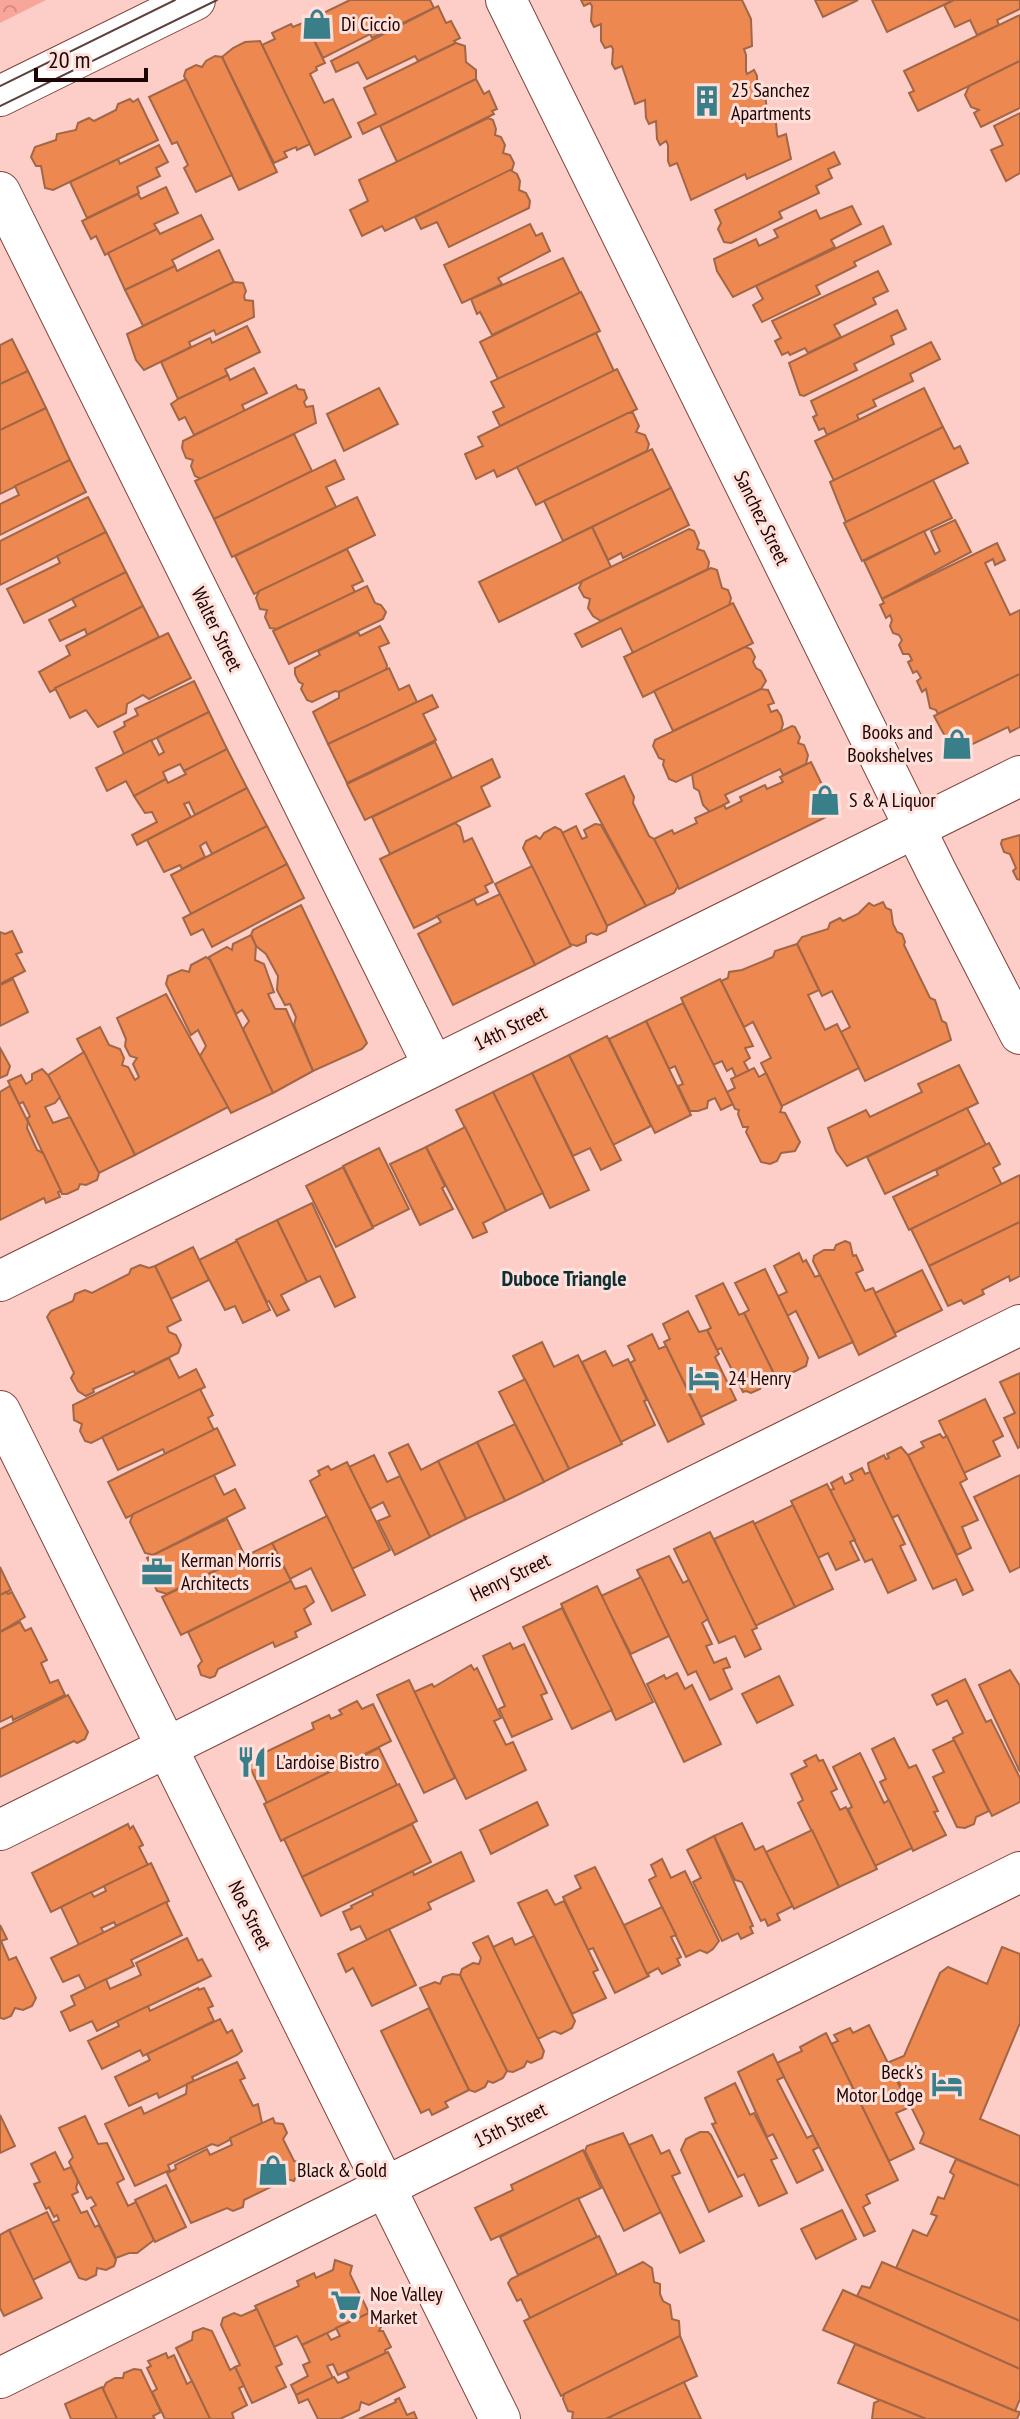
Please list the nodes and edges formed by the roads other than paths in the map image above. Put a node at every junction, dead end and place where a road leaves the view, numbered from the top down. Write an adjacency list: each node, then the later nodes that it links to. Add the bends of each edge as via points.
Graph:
1 (195, 0): 3 (street)
2 (506, 0): 6 (street, Sanchez Street)
3 (0, 96)
4 (0, 192): 8 (street, Walter Street)
5 (1020, 776): 6 (street, 14th Street)
6 (915, 828): 7 (street, Sanchez Street); 8 (street, 14th Street)
7 (1020, 1034)
8 (433, 1065): 9 (street, 14th Street)
9 (0, 1281)
10 (1020, 1325): 12 (street, Henry Street)
11 (0, 1411): 12 (street, Noe Street)
12 (167, 1747): 13 (street, Henry Street); 15 (street, Noe Street)
13 (0, 1830)
14 (1020, 1872): 15 (street, 15th Street)
15 (385, 2188): 16 (street, 15th Street); 17 (street, Noe Street)
16 (0, 2378)
17 (500, 2419)

